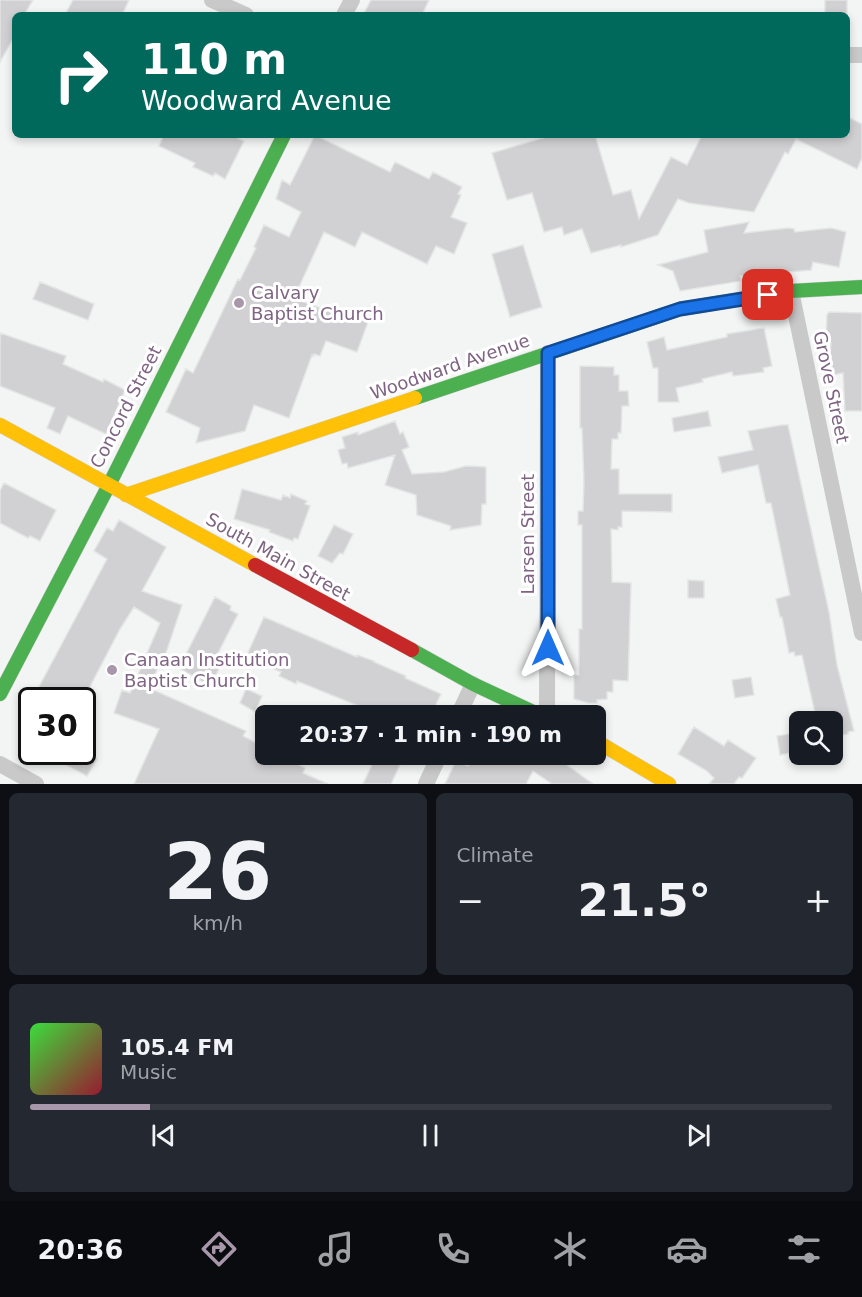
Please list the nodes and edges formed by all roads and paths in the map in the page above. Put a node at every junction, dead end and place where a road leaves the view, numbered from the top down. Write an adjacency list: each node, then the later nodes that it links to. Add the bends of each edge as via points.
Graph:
1 (212, 0): 2 (street)
2 (239, 12)
3 (282, 138): 8 (main road, Concord Street)
4 (861, 284): 5 (main road, Woodward Avenue)
5 (791, 291): 6 (main road, Woodward Avenue, via 680,309); 10 (street, Grove Street)
6 (548, 353): 9 (main road, Woodward Avenue); 16 (street, Larsen Street)
7 (0, 425): 8 (main road, South Main Street)
8 (109, 485): 9 (main road, South Main Street); 13 (main road, Concord Street)
9 (126, 495): 12 (main road, South Main Street)
10 (857, 580): 11 (street, Grove Street)
11 (862, 633)
12 (473, 684): 14 (street); 15 (main road, South Main Street)
13 (0, 694)
14 (463, 705)
15 (518, 705)
16 (547, 705)
17 (606, 747): 22 (main road)
18 (0, 765): 20 (street)
19 (435, 765): 21 (street)
20 (36, 784)
21 (426, 784)
22 (669, 784)

